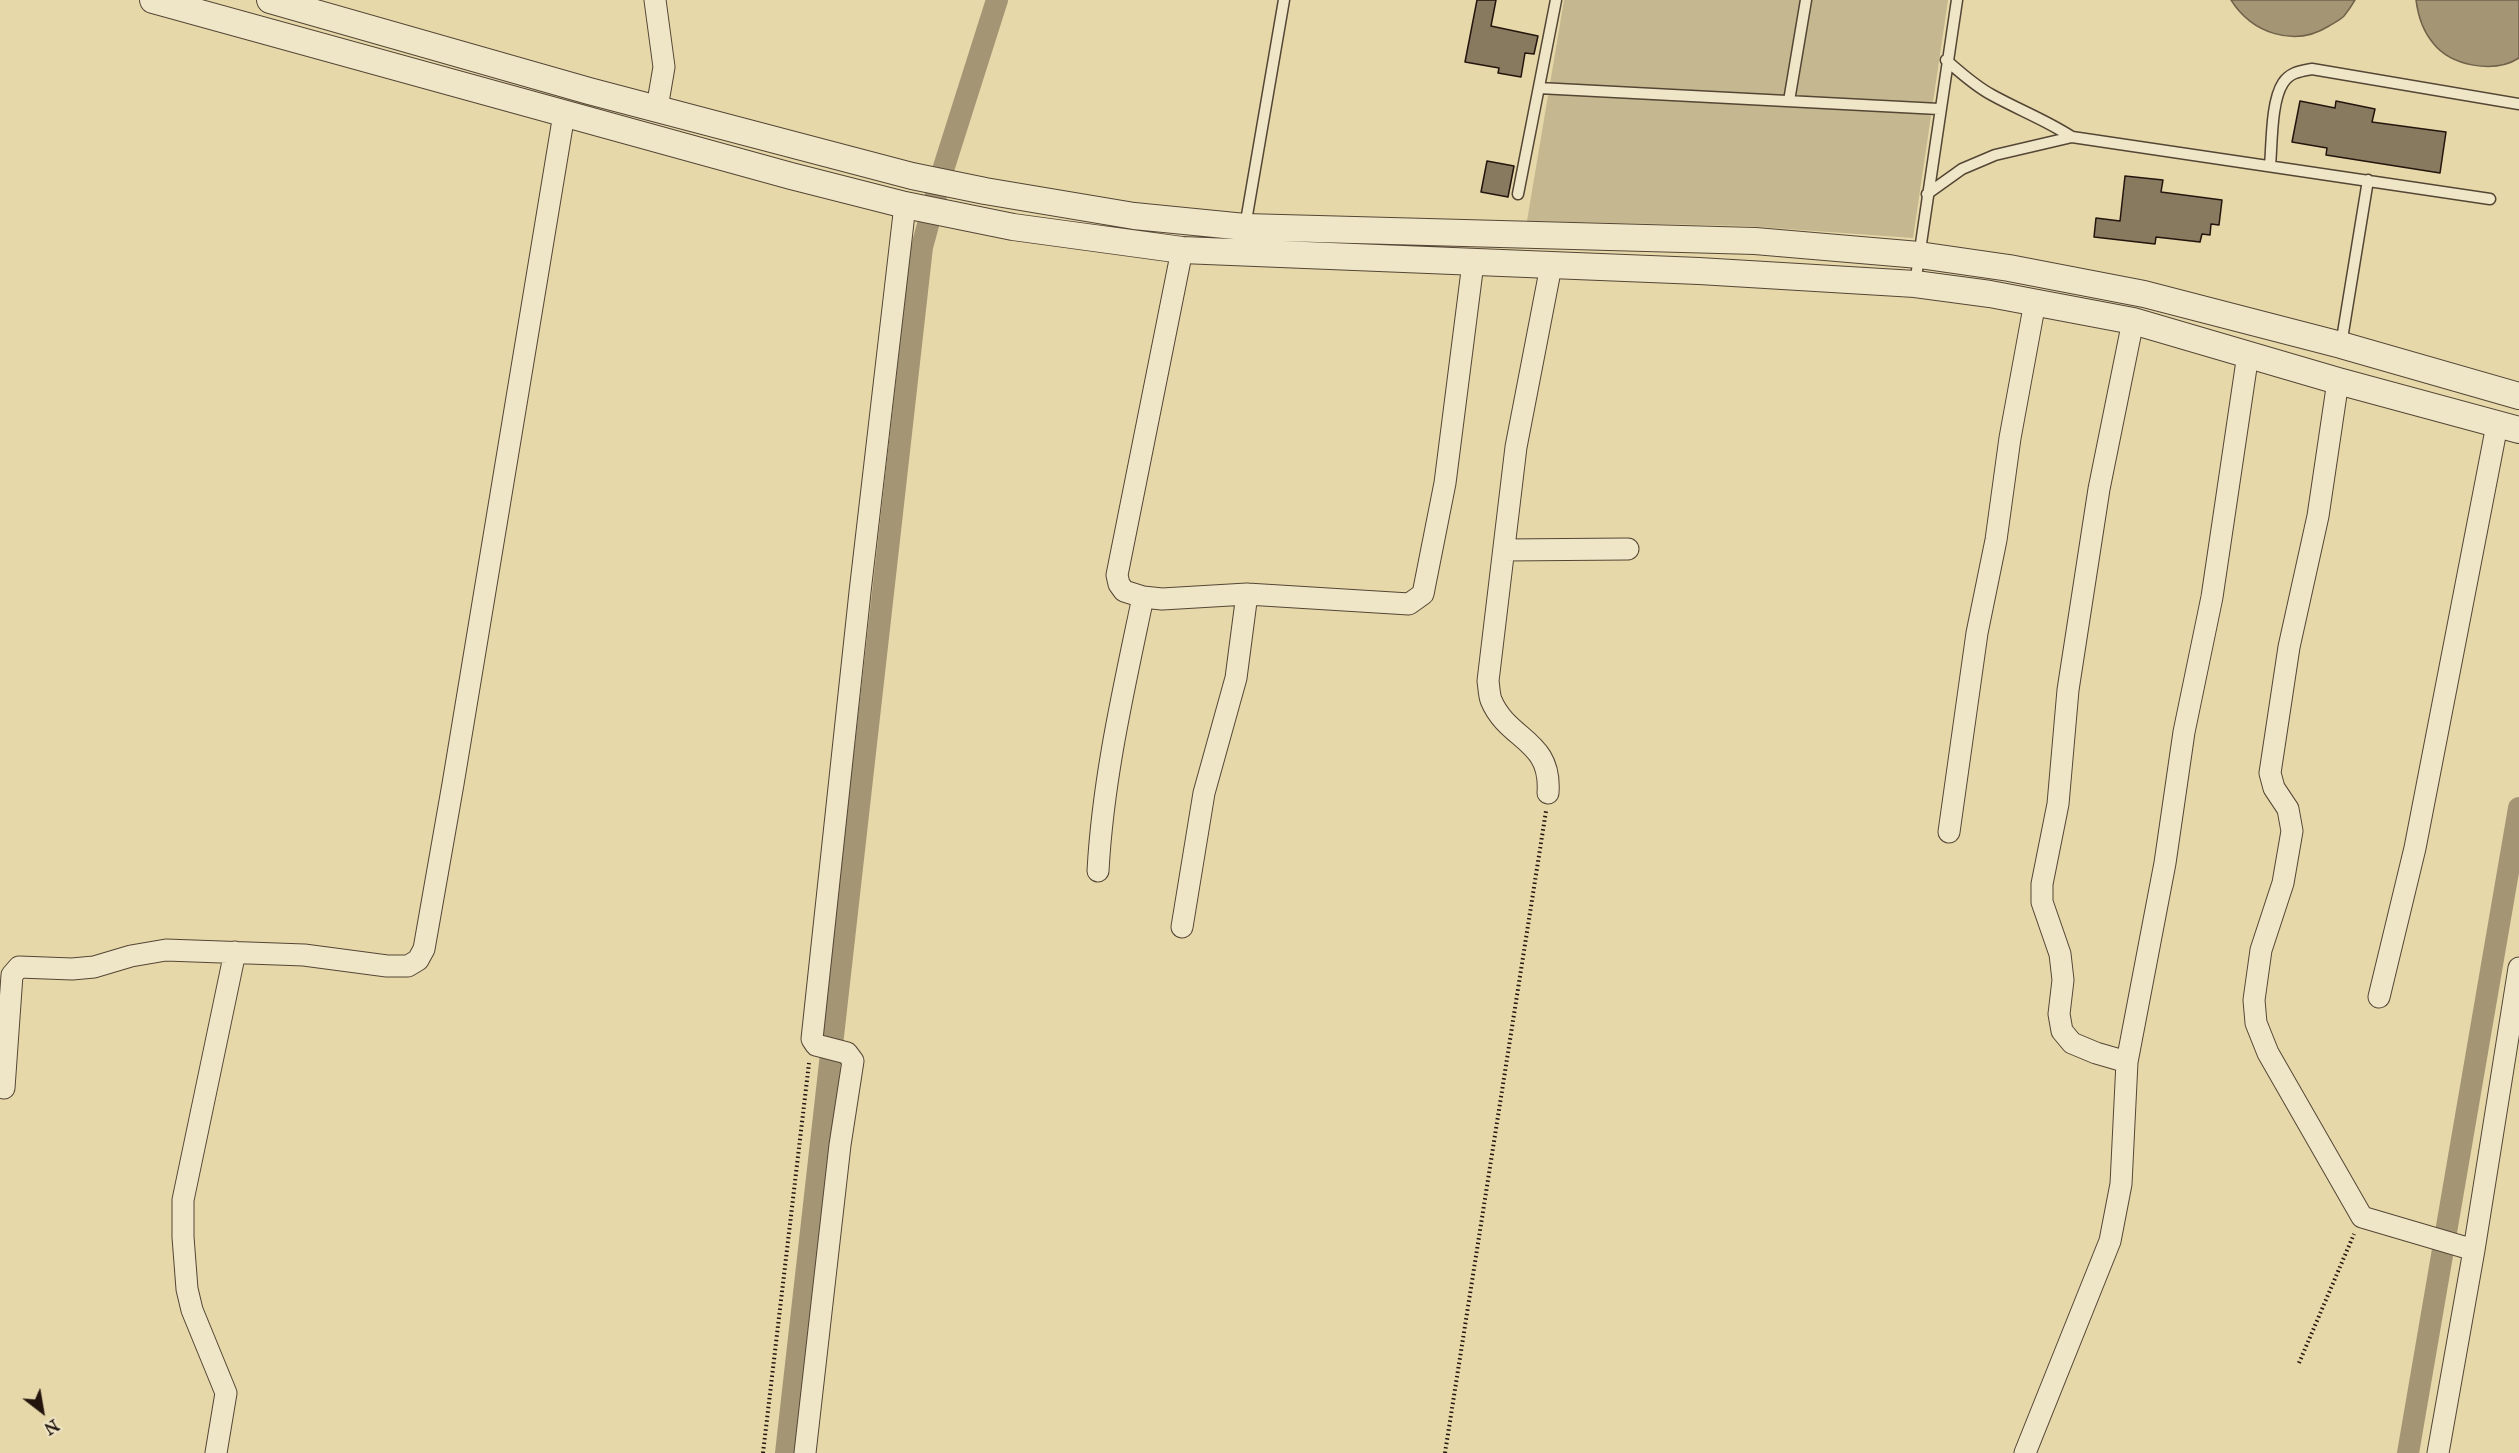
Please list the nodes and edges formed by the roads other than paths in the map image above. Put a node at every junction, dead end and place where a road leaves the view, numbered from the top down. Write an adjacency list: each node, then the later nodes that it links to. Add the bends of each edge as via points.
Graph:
1 (153, 0): 14 (street)
2 (270, 0): 12 (street)
3 (655, 0): 12 (street, via 664,67)
4 (1284, 0): 22 (lane)
5 (1556, 0): 9 (lane)
6 (1806, 0): 10 (lane)
7 (1957, 0): 8 (lane)
8 (1946, 60): 13 (lane); 15 (lane, via 1969,81)
9 (1539, 88): 10 (lane); 18 (lane)
10 (1789, 101): 13 (lane)
11 (2519, 104): 16 (lane, via 2312,69 2297,71 2284,81 2277,98)
12 (657, 108): 22 (street, via 912,176)
13 (1939, 109): 19 (lane)
14 (564, 114): 21 (street); 43 (street, via 424,949 418,960 408,966)
15 (2072, 137): 16 (lane); 19 (lane, via 1995,155 1962,169)
16 (2270, 166): 17 (lane)
17 (2368, 180): 20 (lane); 30 (lane)
18 (1518, 194)
19 (1927, 194): 24 (lane)
20 (2490, 199)
21 (905, 205): 23 (street, via 1013,227); 51 (street, via 860,592 826,1045 853,1061)
22 (1243, 240): 23 (street); 24 (street, via 1755,241); 25 (street)
23 (1182, 250): 38 (street, via 1118,575 1124,591)
24 (1919, 255): 27 (lane); 30 (street, via 2144,294)
25 (1473, 263): 26 (street); 37 (street, via 1445,483 1423,594 1409,604)
26 (1551, 266): 27 (street); 36 (street, via 1516,447)
27 (1915, 284): 28 (street)
28 (2035, 302): 29 (street); 40 (street, via 1977,633)
29 (2133, 321): 31 (street); 47 (street, via 2099,489 2068,690 2058,804 2042,884 2042,902 2060,954 2062,1031 2072,1043)
30 (2341, 345): 33 (street)
31 (2248, 354): 32 (street); 47 (street, via 2212,597 2184,732 2165,862)
32 (2338, 381): 34 (street); 49 (street, via 2318,516 2289,647 2270,773 2274,788 2288,809 2292,831 2283,883 2260,950 2254,1000 2256,1023 2268,1053 2362,1217)
33 (2519, 396)
34 (2508, 427): 46 (street)
35 (1628, 549): 36 (street)
36 (1504, 550): 39 (street, via 1488,681 1490,698 1500,715 1544,760 1548,767)
37 (1248, 594): 38 (street); 42 (street, via 1236,678 1204,793)
38 (1143, 597): 41 (street, via 1113,741)
39 (1548, 794)
40 (1948, 832)
41 (1098, 871)
42 (1182, 927)
43 (235, 952): 44 (street, via 166,950 72,969); 50 (street, via 183,1200 187,1289 226,1393)
44 (8, 967): 48 (street, via 12,975)
45 (2519, 968): 49 (street)
46 (2379, 997)
47 (2127, 1062): 52 (street, via 2121,1184 2110,1241)
48 (4, 1088)
49 (2474, 1250): 53 (street)
50 (216, 1453)
51 (805, 1453)
52 (2025, 1453)
53 (2438, 1453)

